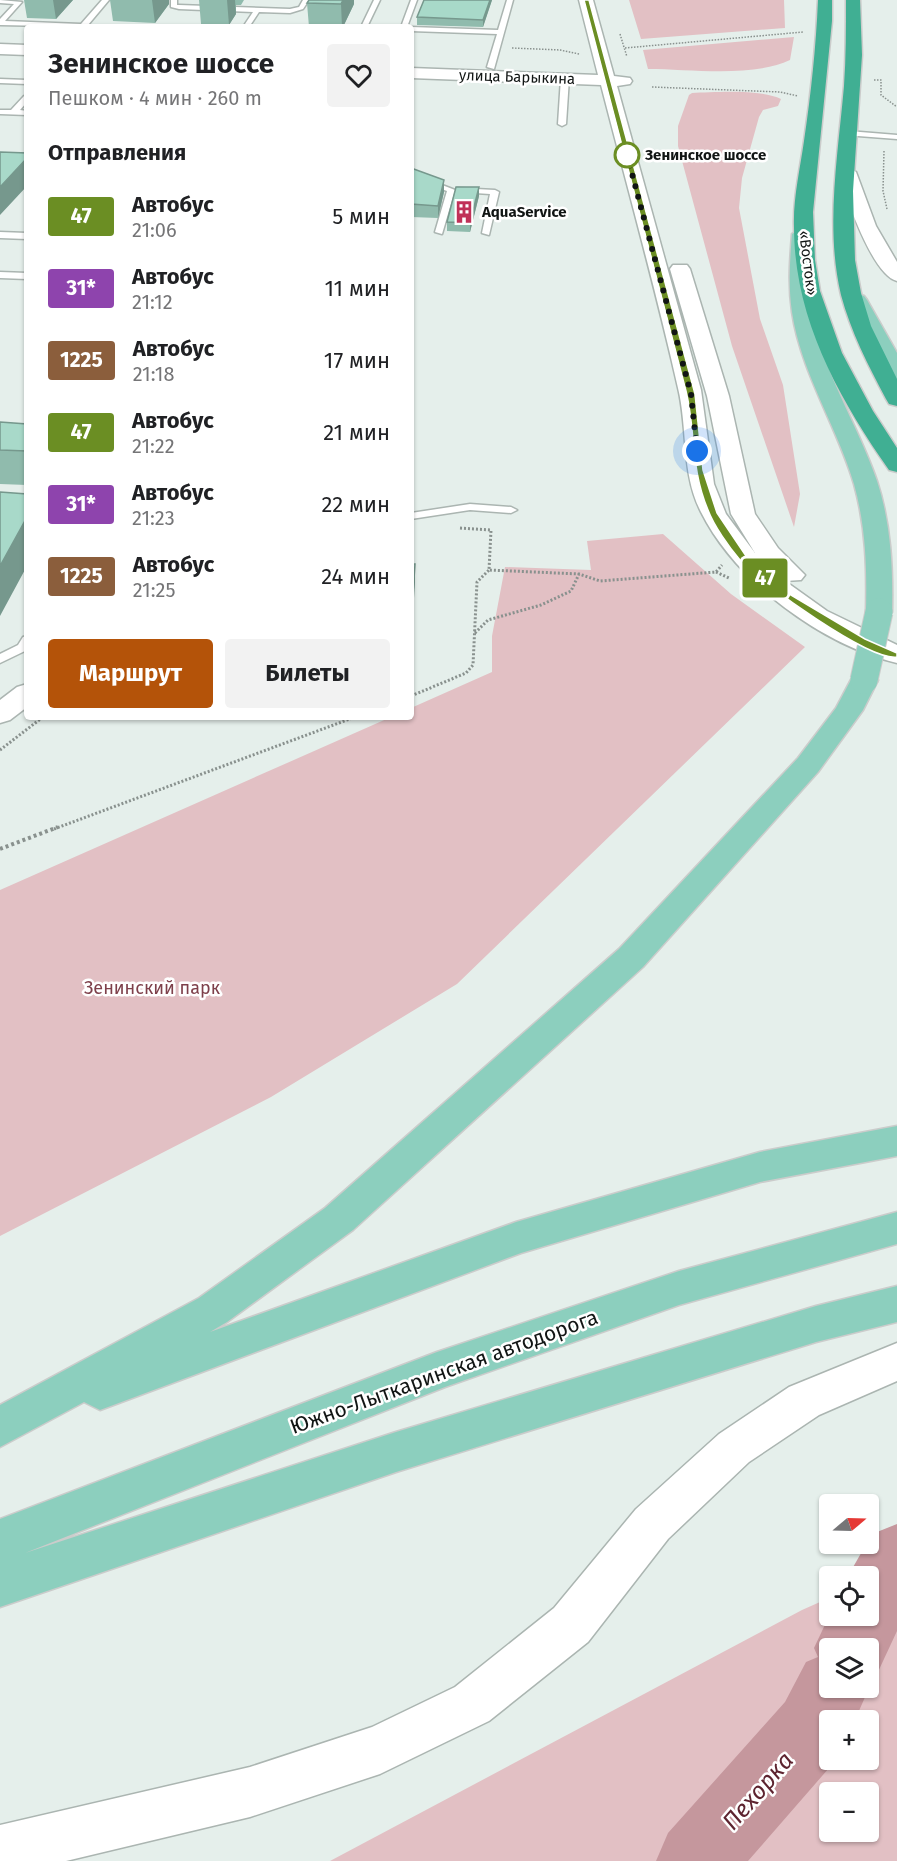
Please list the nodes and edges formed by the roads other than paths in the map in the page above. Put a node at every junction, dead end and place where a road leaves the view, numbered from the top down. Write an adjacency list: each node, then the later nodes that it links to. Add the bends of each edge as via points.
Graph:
1 (106, 0): 16 (lane)
2 (174, 0): 13 (lane, via 172,6 178,7)
3 (306, 0): 13 (lane, via 297,10)
4 (377, 0): 18 (lane)
5 (414, 0): 19 (lane)
6 (510, 0): 21 (lane)
7 (586, 0): 29 (main road)
8 (600, 0): 29 (main road)
9 (825, 0): 45 (highway, «Восток», via 825,41)
10 (853, 0): 38 (highway, via 854,53)
11 (20, 1): 12 (lane); 14 (lane)
12 (0, 2)
13 (257, 10): 17 (lane)
14 (0, 23): 15 (lane)
15 (28, 24)
16 (85, 24)
17 (248, 24)
18 (365, 24)
19 (405, 24)
20 (414, 29): 21 (lane)
21 (502, 32): 27 (lane)
22 (0, 49): 23 (main road)
23 (24, 50)
24 (0, 58): 25 (main road)
25 (24, 59)
26 (414, 64): 27 (main road, улица Барыкина)
27 (491, 67): 29 (main road, улица Барыкина)
28 (414, 72): 30 (main road, улица Барыкина)
29 (614, 76): 30 (main road, улица Барыкина); 39 (main road); 61 (main road, via 691,394 699,470 713,513 743,558 786,596 862,641)
30 (565, 78): 37 (lane)
31 (0, 81): 32 (lane)
32 (24, 82)
33 (24, 101): 35 (lane)
34 (0, 112): 35 (lane)
35 (13, 113): 36 (lane)
36 (24, 114)
37 (561, 124)
38 (848, 132): 40 (lane); 42 (highway)
39 (640, 136)
40 (897, 137)
41 (647, 158): 59 (main road, via 718,396 743,514 768,553 808,589 868,629)
42 (847, 172): 50 (main road, via 864,224); 53 (highway, via 844,224)
43 (414, 175): 44 (lane)
44 (452, 190): 46 (lane); 47 (lane, via 495,192)
45 (803, 226): 56 (highway, «Восток», via 807,282 825,337 860,411); 69 (main road, bridge, via 798,286 802,306 824,382 852,442 873,509 880,553 879,612 864,680 849,710 808,765 631,958 339,1219 213,1310)
46 (439, 232)
47 (486, 233)
48 (0, 234): 49 (lane)
49 (24, 236)
50 (897, 274)
51 (0, 275): 52 (lane)
52 (24, 276)
53 (852, 289): 54 (main road); 55 (highway, via 860,324)
54 (897, 372)
55 (897, 399)
56 (897, 465)
57 (511, 510): 58 (lane, via 494,516 470,507)
58 (414, 516)
59 (897, 643)
60 (24, 645): 62 (lane)
61 (897, 655)
62 (0, 659)
63 (24, 695): 64 (main road)
64 (0, 714)
65 (897, 1142): 69 (main road, via 760,1167 516,1238)
66 (897, 1228): 70 (main road, Южно-Лыткаринская автодорога, via 679,1288 437,1371)
67 (897, 1304): 71 (main road, via 816,1324 396,1452)
68 (892, 1363): 72 (main road, via 804,1401 734,1448 652,1524 571,1625 472,1704 380,1749 250,1792)
69 (0, 1427)
70 (0, 1541)
71 (0, 1584)
72 (0, 1851)

